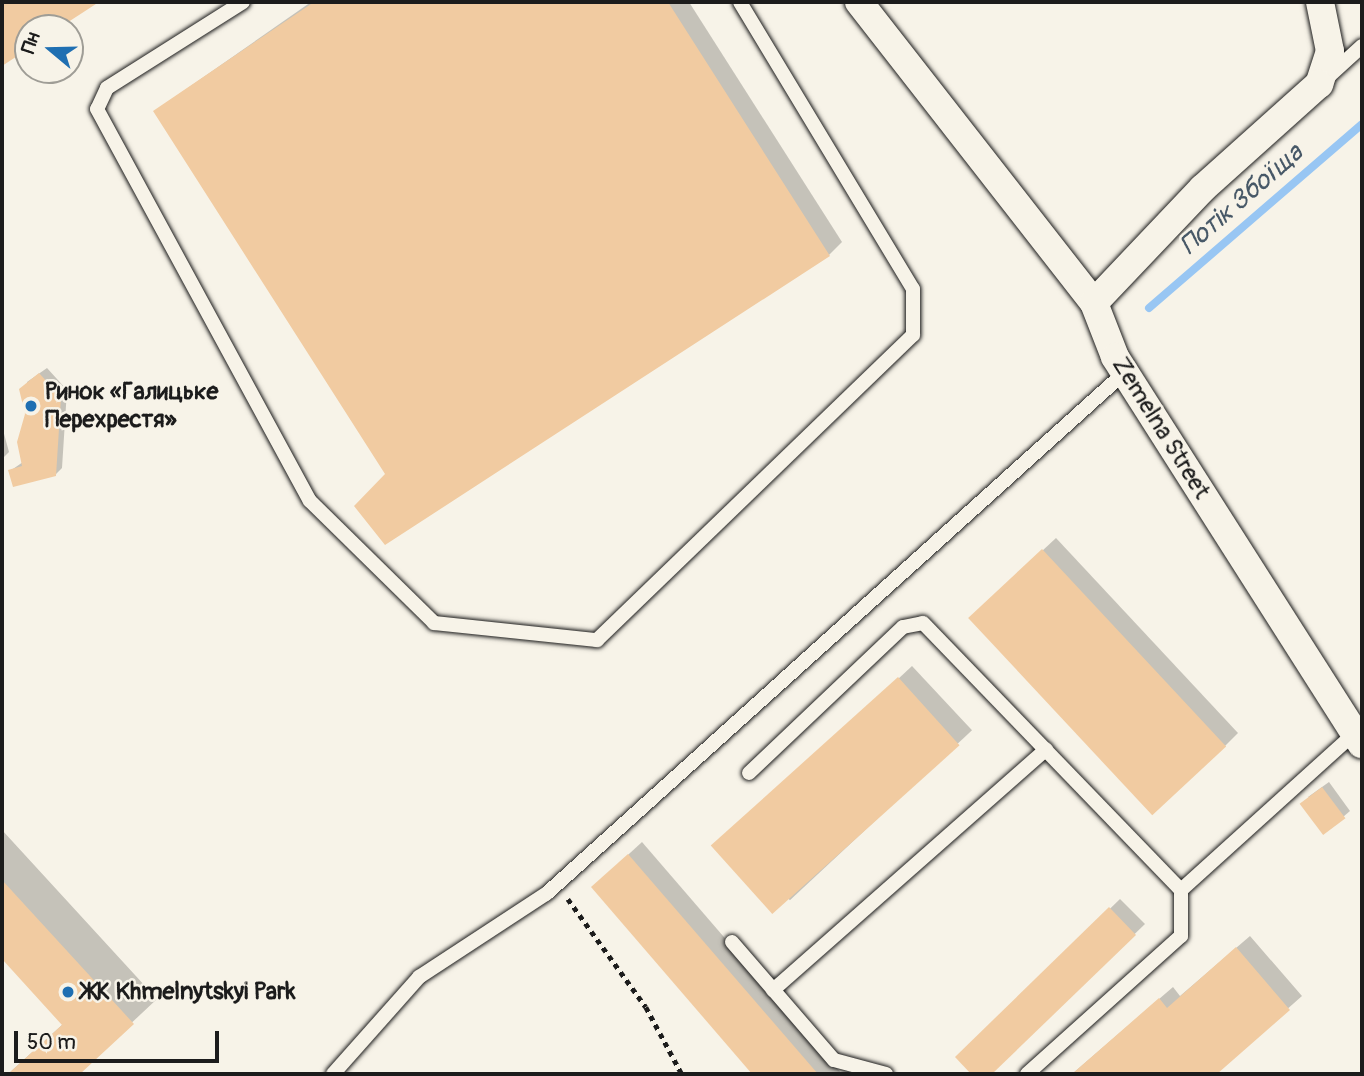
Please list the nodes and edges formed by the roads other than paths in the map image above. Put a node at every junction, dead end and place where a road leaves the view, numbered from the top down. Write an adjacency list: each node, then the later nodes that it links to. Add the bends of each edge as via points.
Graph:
1 (243, 2): 2 (lane, via 107,88 97,109 310,501 435,623 597,640 913,335 913,289)
2 (740, 2)
3 (859, 2): 7 (street, Zemelna Street)
4 (1321, 2): 6 (street, via 1330,51)
5 (1362, 46): 6 (lane)
6 (1319, 85): 7 (street, via 1203,188)
7 (1094, 303): 8 (street, Zemelna Street)
8 (1124, 373): 9 (street, Zemelna Street); 15 (lane, via 557,884 419,976)
9 (1359, 739): 12 (lane)
10 (1046, 749): 11 (lane, via 932,628 913,622); 12 (lane); 14 (lane)
11 (749, 773)
12 (1181, 890): 17 (lane, via 1181,936)
13 (732, 942): 14 (lane)
14 (773, 990): 16 (lane, via 834,1060)
15 (333, 1074)
16 (886, 1074)
17 (1027, 1074)

